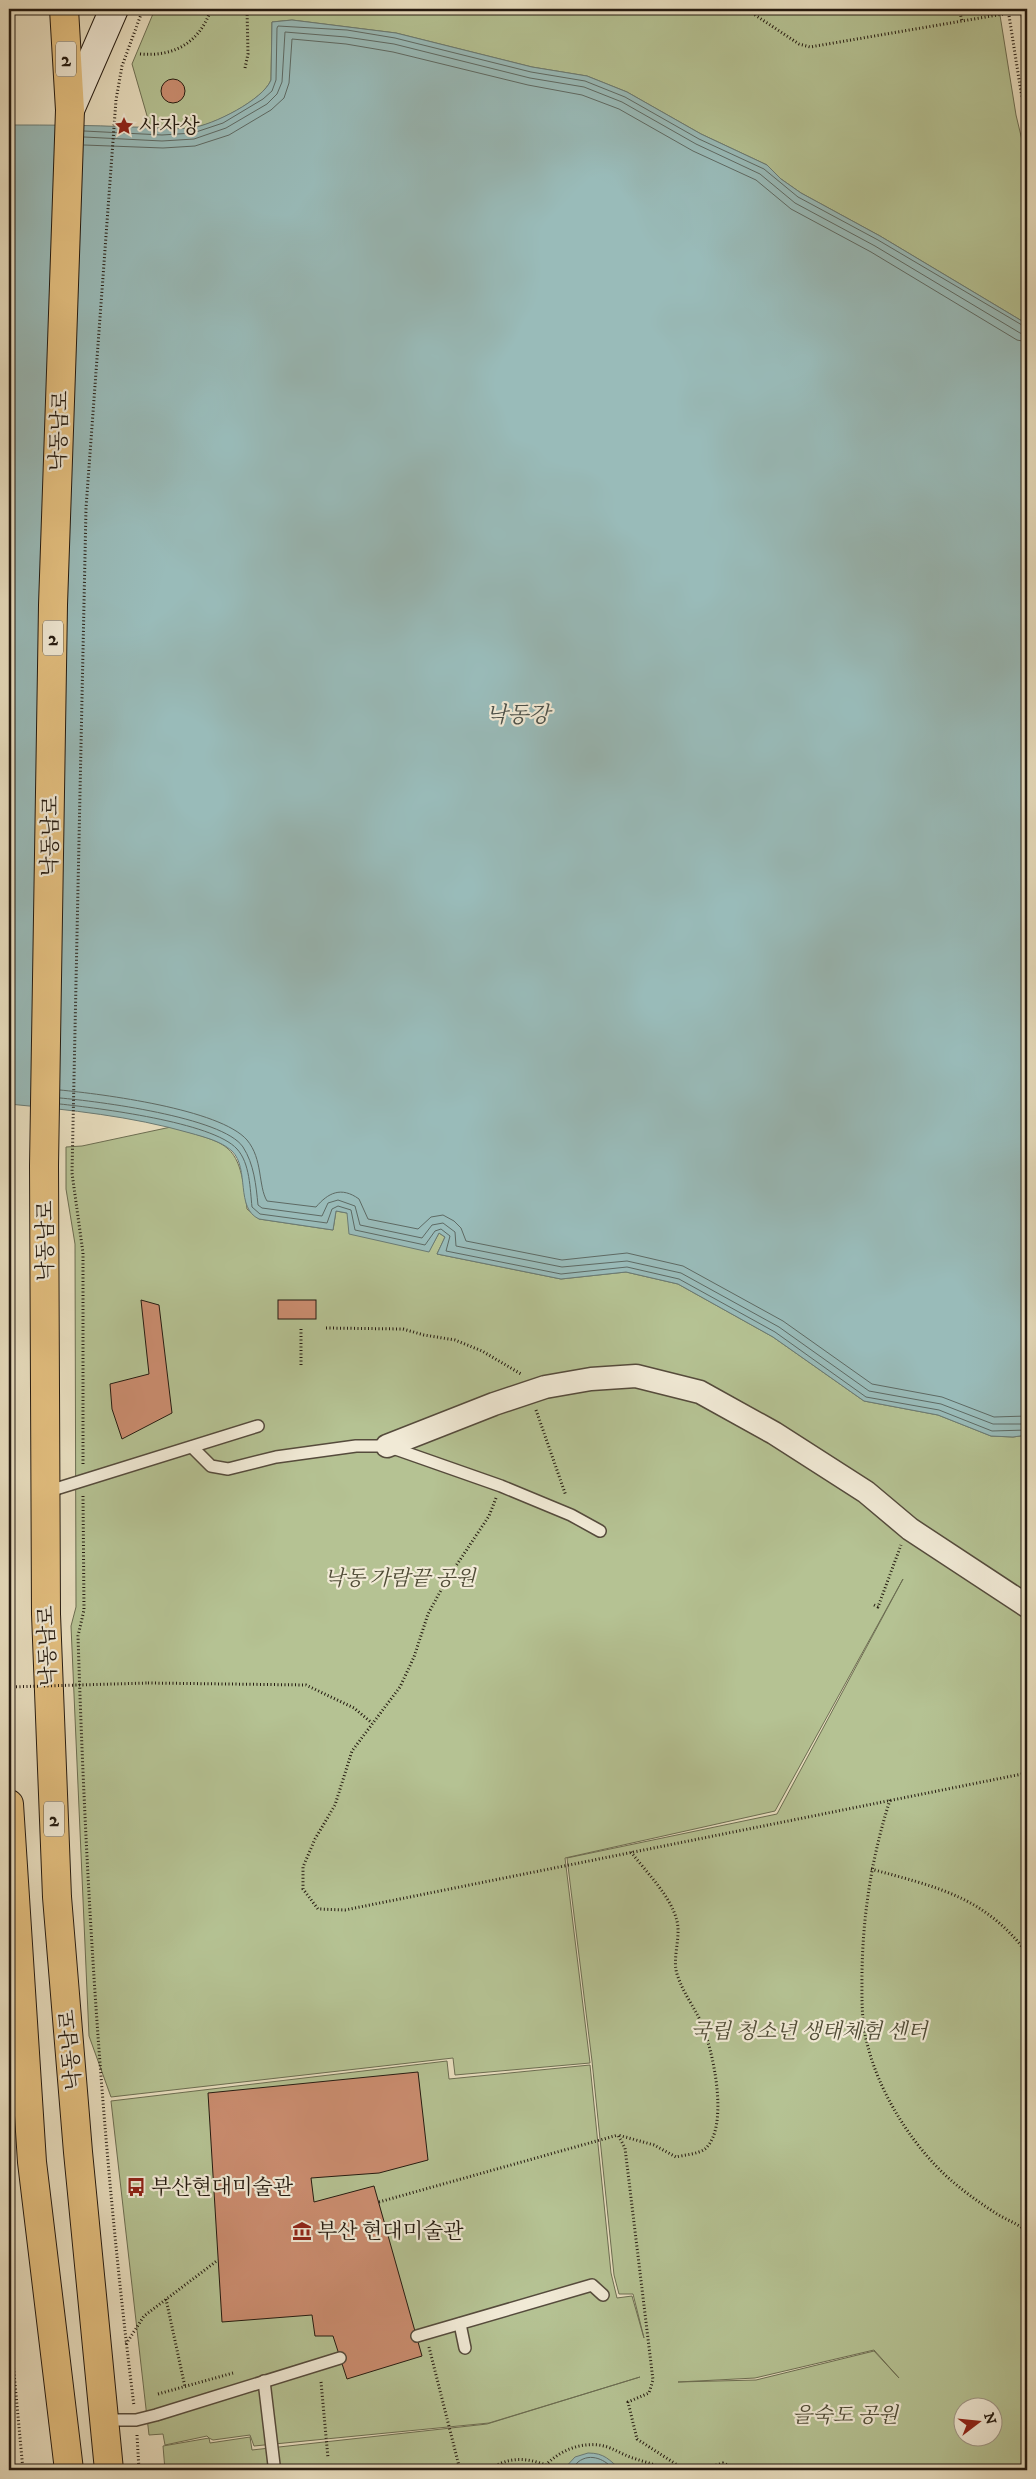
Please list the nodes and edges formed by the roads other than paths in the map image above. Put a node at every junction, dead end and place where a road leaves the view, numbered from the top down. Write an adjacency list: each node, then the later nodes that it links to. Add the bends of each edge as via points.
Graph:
1 (64, 9): 3 (main road, 낙동남로 / 2)
2 (114, 9): 3 (main road)
3 (70, 110): 7 (main road, 낙동남로 / 2, via 53,605 44,1166)
4 (258, 1426): 6 (lane)
5 (387, 1446): 6 (lane, via 356,1446 276,1457 228,1468 211,1466); 8 (lane, via 501,1486 571,1515); 9 (street, via 537,1390 591,1379 636,1376 700,1392 774,1433 866,1492 908,1526)
6 (192, 1447): 7 (lane)
7 (44, 1493): 17 (main road, 낙동남로 / 2, via 57,1897)
8 (600, 1531)
9 (1027, 1606)
10 (9, 1804): 19 (main road, 낙동남로, via 32,2162)
11 (603, 2295): 12 (lane, via 592,2285)
12 (460, 2324): 13 (lane); 14 (lane)
13 (421, 2335)
14 (465, 2348)
15 (340, 2358): 16 (lane)
16 (264, 2381): 17 (lane, via 136,2420); 18 (lane)
17 (104, 2420): 20 (main road, 낙동남로 / 2)
18 (274, 2465)
19 (69, 2470)
20 (110, 2470)

